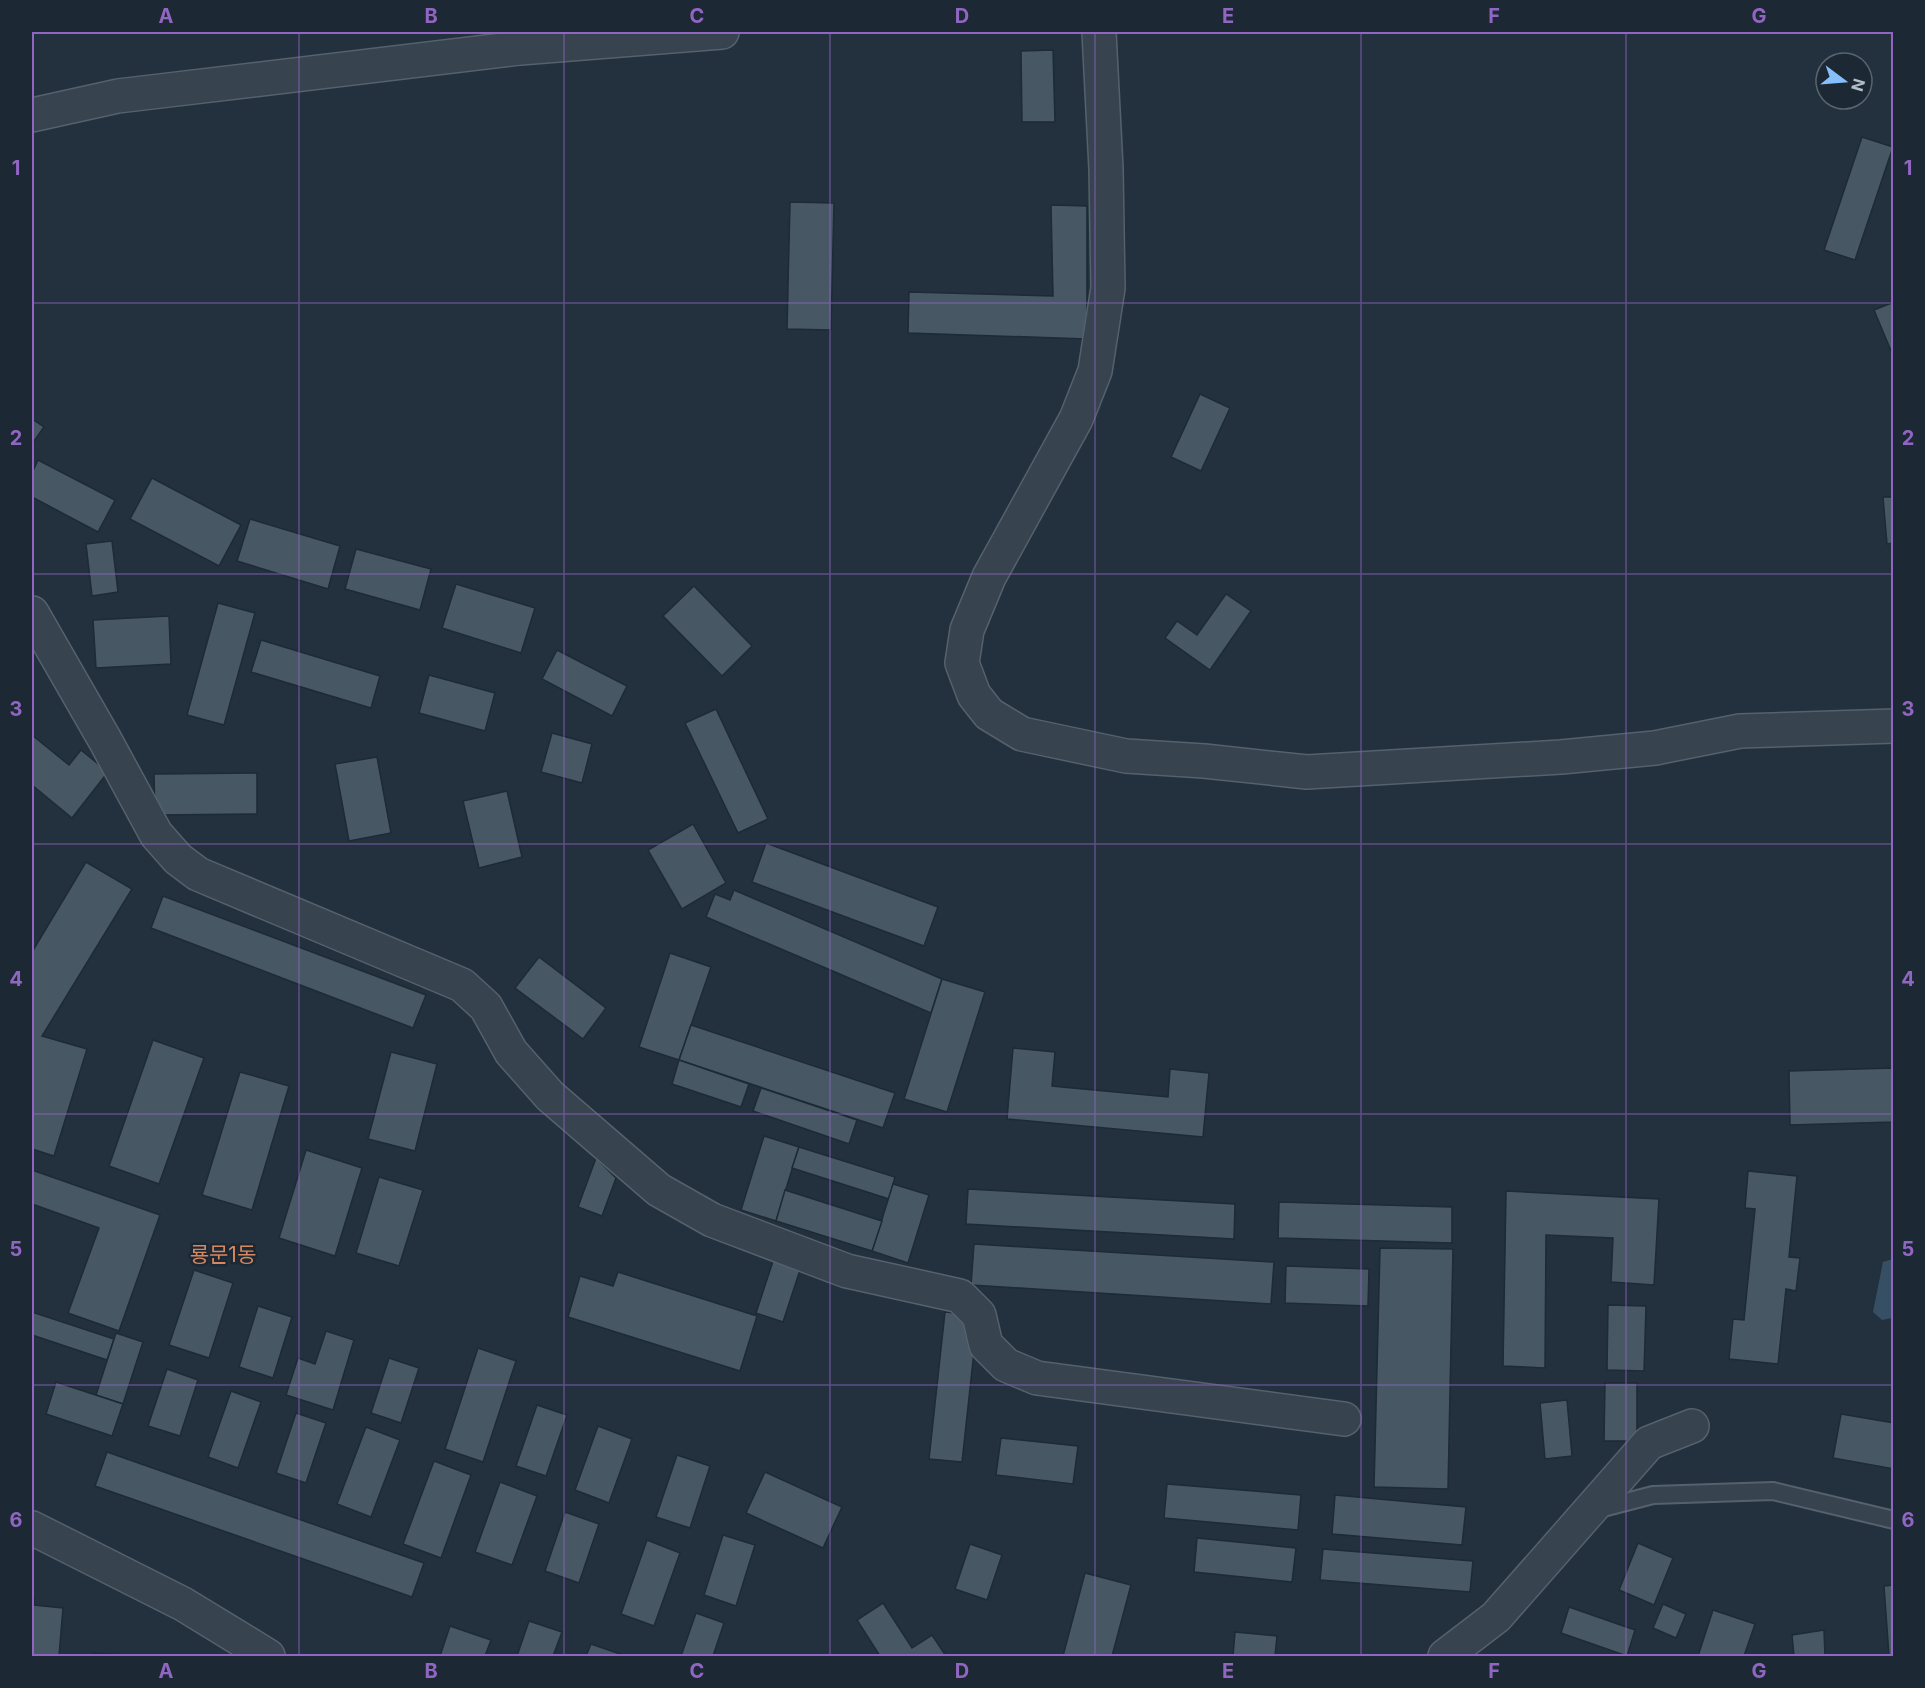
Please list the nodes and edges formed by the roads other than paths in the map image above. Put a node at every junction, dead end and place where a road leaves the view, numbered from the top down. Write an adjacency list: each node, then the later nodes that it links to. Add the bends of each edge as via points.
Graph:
1 (722, 32): 3 (street, via 520,48 130,95)
2 (1099, 32): 5 (street, via 1108,288 1095,371 1076,419 989,577 967,630 962,663 974,694 989,714 1022,734 1126,756 1307,772 1561,757 1655,748 1740,731)
3 (32, 115)
4 (32, 614): 6 (street, via 156,834 177,859 198,874 462,985 486,1007 511,1052 550,1096 659,1190 712,1220 847,1271 960,1296 979,1315 986,1346 1006,1365 1037,1378)
5 (1893, 726)
6 (1344, 1419)
7 (1692, 1426): 8 (street, via 1649,1443)
8 (1592, 1511): 9 (lane, via 1653,1495 1773,1491); 12 (street, via 1496,1617)
9 (1893, 1520)
10 (32, 1528): 11 (street, via 183,1604)
11 (268, 1656)
12 (1445, 1656)

